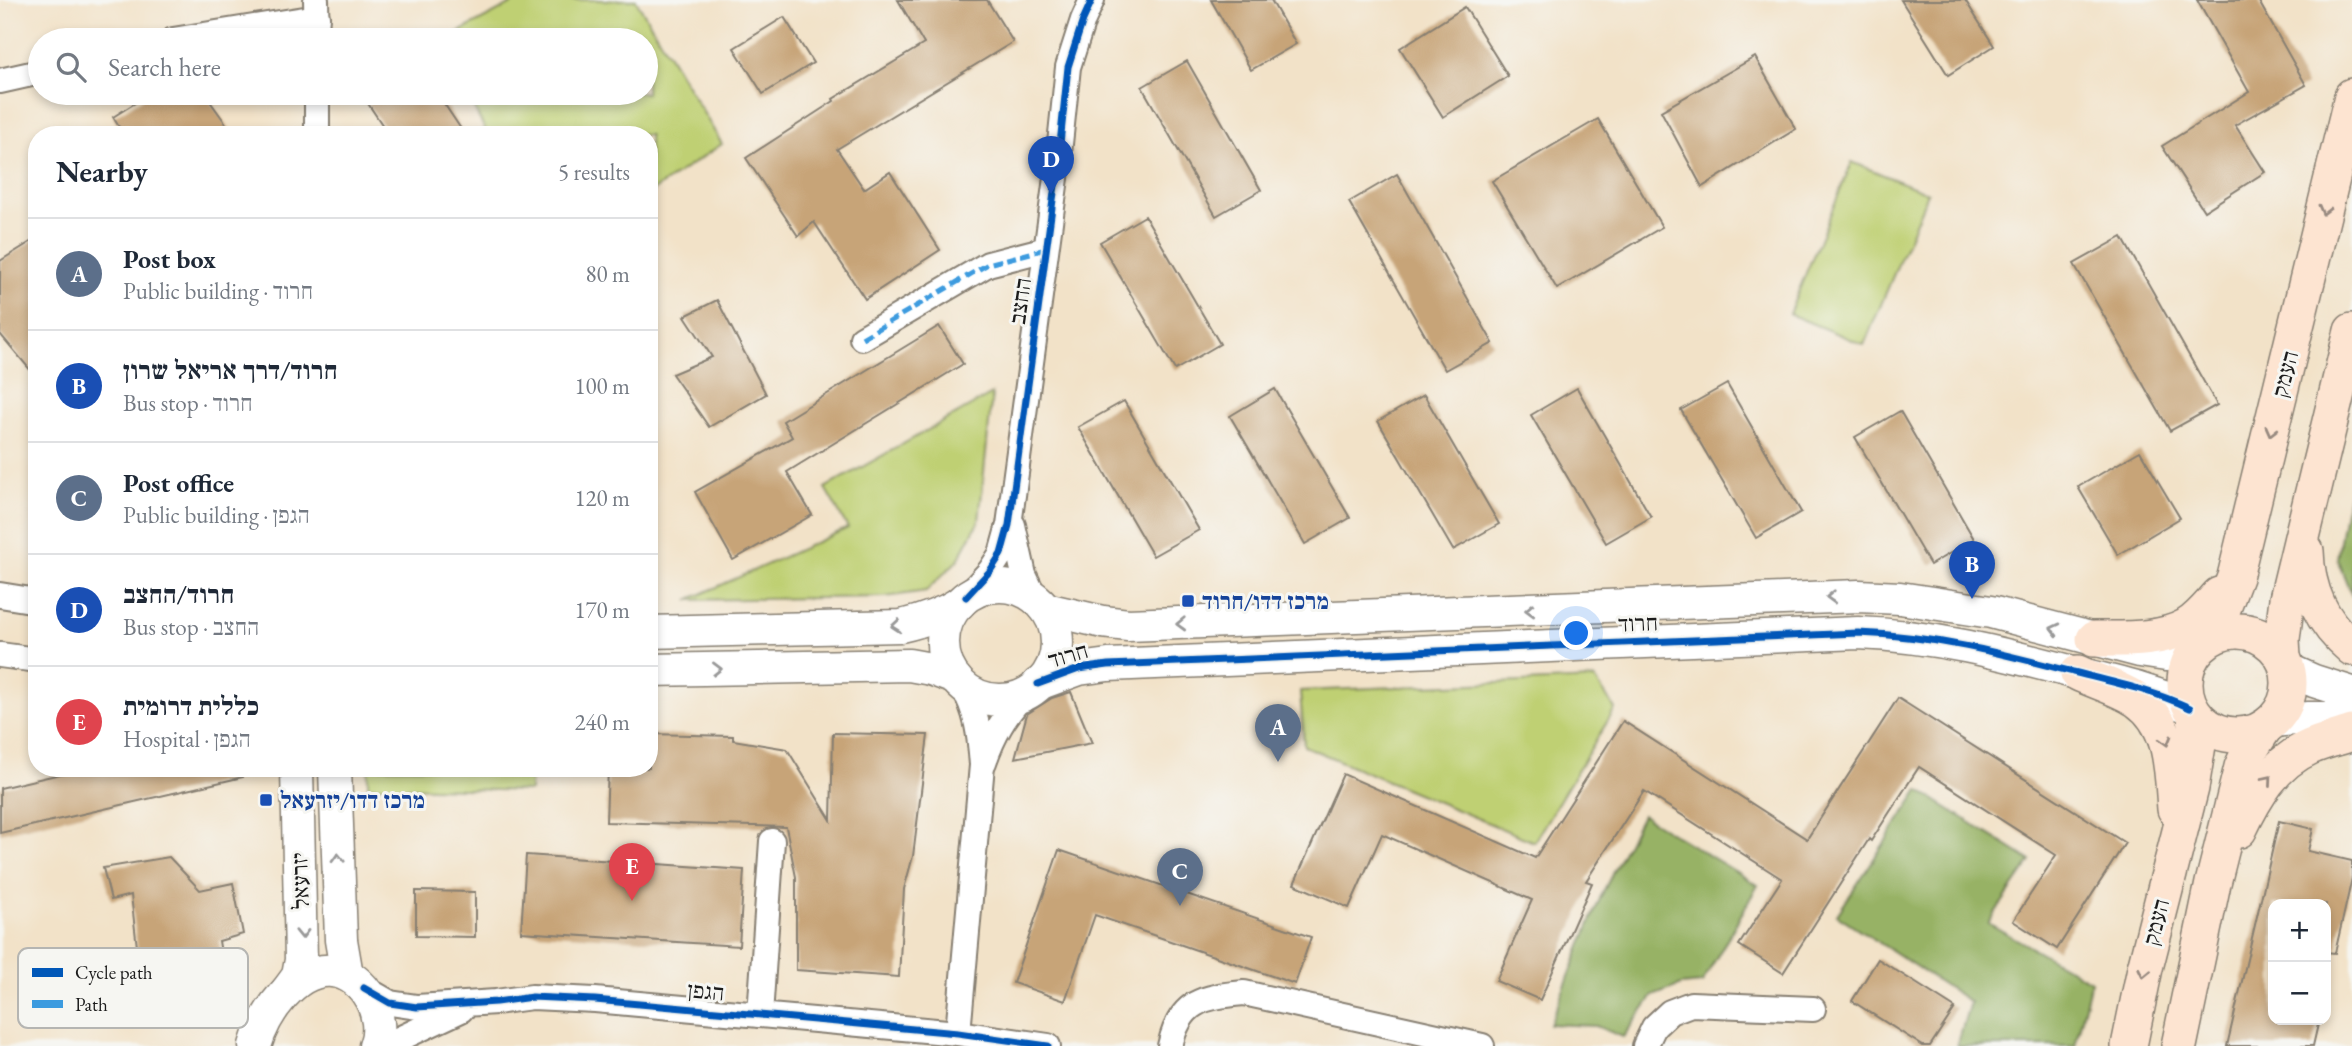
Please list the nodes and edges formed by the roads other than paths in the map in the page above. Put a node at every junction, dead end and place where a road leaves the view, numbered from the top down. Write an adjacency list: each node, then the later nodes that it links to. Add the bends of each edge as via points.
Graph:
1 (1092, 0): 9 (street, החצב, via 1068,66)
2 (317, 19): 3 (street)
3 (255, 28)
4 (28, 75): 5 (street)
5 (0, 81)
6 (2352, 96): 14 (main road, העמק, one-way to 14)
7 (317, 105): 8 (street)
8 (317, 126)
9 (1046, 249): 11 (street, via 988,264); 12 (street, החצב)
10 (2352, 331): 13 (main road)
11 (862, 338)
12 (1013, 499): 17 (street, החצב, via 1001,554); 18 (street, החצב, via 1013,531 1024,575)
13 (2305, 522): 22 (main road, via 2307,575 2313,598); 25 (main road, via 2285,611)
14 (2235, 577): 20 (main road, via 2186,627 2138,639); 21 (main road, העמק, via 2217,624)
15 (0, 595): 16 (street)
16 (28, 600)
17 (963, 600): 18 (street, via 984,588 1004,586); 19 (street, one-way to 19, via 943,613 901,626); 28 (street, via 952,611 944,632 943,651)
18 (1041, 604): 20 (street, חרוד, one-way to 18, via 1991,612 1859,596 1128,625); 29 (street, via 1056,631 1055,658 1047,676)
19 (658, 632)
20 (2094, 639): 21 (street, חרוד, via 2166,655)
21 (2198, 648): 25 (main road, via 2214,636 2246,632 2273,646); 31 (main road, via 2184,680)
22 (2352, 648)
23 (0, 654): 24 (street)
24 (28, 659)
25 (2285, 664): 30 (street, via 2315,681); 33 (main road, via 2287,697)
26 (658, 670): 28 (street, one-way to 28, via 909,665)
27 (2078, 673): 29 (street, חרוד, via 1983,648 1858,633 1133,663 1079,668); 31 (street, חרוד, via 2162,694); 38 (main road, one-way to 38, via 2137,699 2162,727 2172,769)
28 (958, 682): 29 (street, via 995,700 1015,698); 35 (street, via 972,702)
29 (1031, 689): 35 (street, via 1000,723)
30 (2352, 693)
31 (2193, 712): 33 (main road, via 2207,726 2228,734 2251,733); 38 (main road, העמק, via 2196,764)
32 (2352, 719): 33 (street, via 2309,718)
33 (2269, 724): 40 (main road, העמק, via 2242,767)
34 (2352, 733): 40 (main road, one-way to 34, via 2252,802 2286,760)
35 (982, 765): 47 (street)
36 (297, 777): 42 (street, יזרעאל, one-way to 42, via 301,960 298,976)
37 (338, 777): 41 (street, יזרעאל, one-way to 37, via 341,940)
38 (2177, 838): 55 (main road, העמק, one-way to 55)
39 (772, 841): 45 (street)
40 (2213, 883): 56 (main road, העמק)
41 (355, 982): 42 (street, via 332,971 317,972); 43 (street, הגפן, via 390,1003 417,1007); 49 (street, יזרעאל, via 374,1006 379,1038)
42 (287, 991): 46 (street)
43 (496, 1002): 45 (street, הגפן, via 532,997 595,1000); 50 (street, הגפן, via 459,1010)
44 (1813, 1009): 54 (street, via 1691,1004 1662,1019)
45 (760, 1015): 47 (street, הגפן)
46 (261, 1032): 48 (street)
47 (958, 1033): 51 (street, הגפן)
48 (248, 1046)
49 (375, 1046)
50 (384, 1046)
51 (1048, 1046)
52 (1170, 1046): 53 (street, via 1180,1017 1194,1005 1212,996 1244,993)
53 (1482, 1046)
54 (1645, 1046)
55 (2129, 1046)
56 (2179, 1046)

